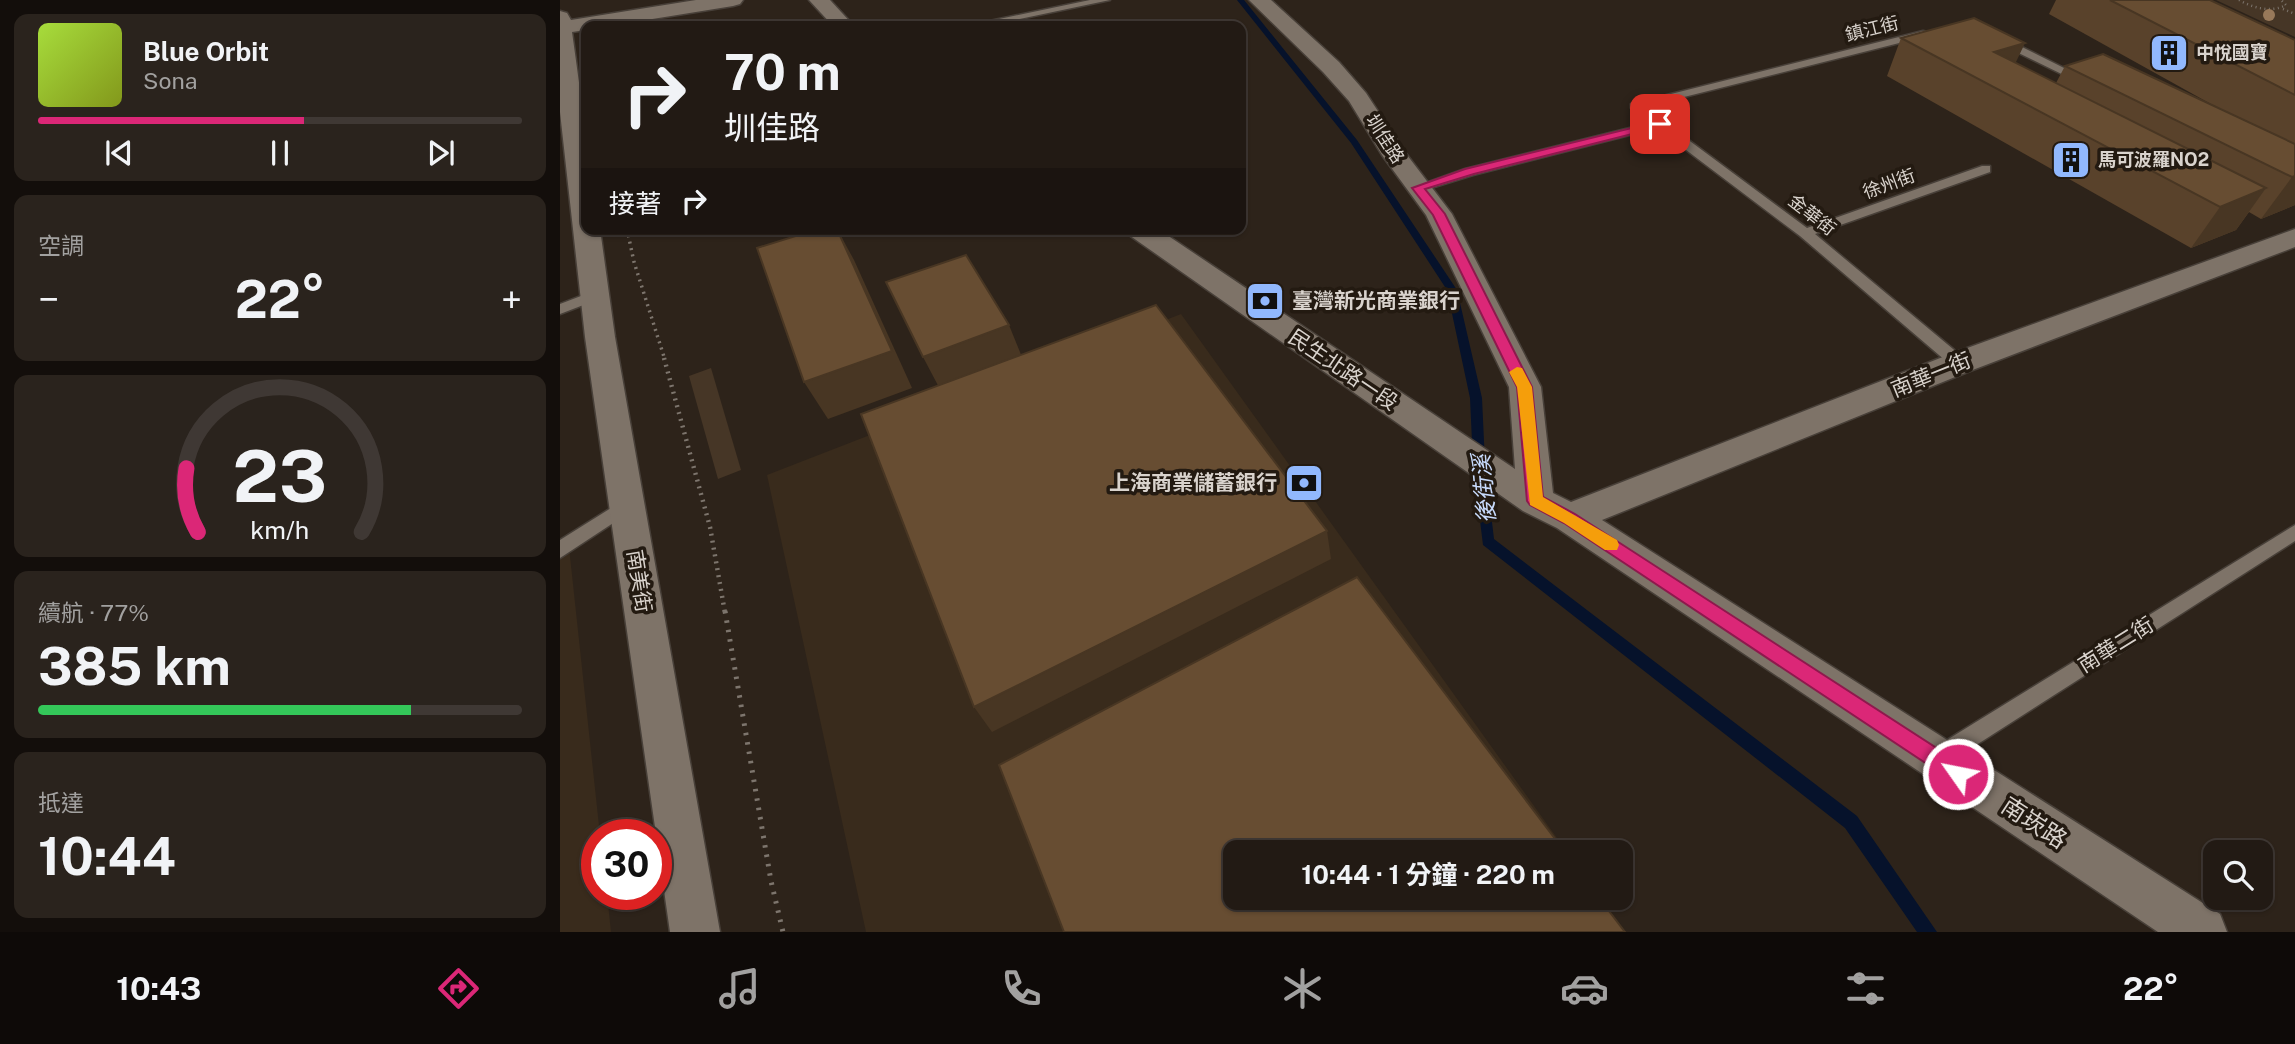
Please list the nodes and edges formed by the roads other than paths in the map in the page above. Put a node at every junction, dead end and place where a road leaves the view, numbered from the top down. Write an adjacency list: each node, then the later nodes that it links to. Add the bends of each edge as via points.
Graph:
1 (604, 0): 6 (street)
2 (733, 0): 6 (street)
3 (819, 0): 7 (street)
4 (1105, 0): 8 (lane)
5 (1259, 0): 18 (street, 圳佳路, via 1359,98)
6 (608, 21)
7 (839, 21)
8 (997, 21)
9 (581, 23): 10 (street)
10 (561, 24): 17 (street, 南美街)
11 (1939, 30): 14 (lane, 鎮江街)
12 (1990, 36): 13 (lane)
13 (2100, 88)
14 (1635, 106): 15 (lane, 金華街)
15 (1660, 124): 18 (lane); 19 (lane, 金華街)
16 (1986, 169): 19 (lane, 徐州街)
17 (581, 188)
18 (1418, 188): 27 (street, 圳佳路, via 1438,214 1525,387)
19 (1805, 233): 24 (lane, 金華街)
20 (585, 235): 23 (street, 南美街)
21 (1148, 235): 25 (street, 民生北路一段)
22 (2295, 237): 24 (street, 南華一街)
23 (577, 302): 26 (street, 南美街)
24 (1959, 363): 27 (street, 南華一街)
25 (1479, 463): 27 (street, 南崁路)
26 (626, 505): 29 (lane); 31 (street, 南美街)
27 (1553, 510): 30 (street, 南崁路)
28 (2295, 532): 30 (lane, 南華二街)
29 (560, 550)
30 (1936, 759): 32 (street, 南崁路)
31 (695, 932)
32 (2202, 932)

